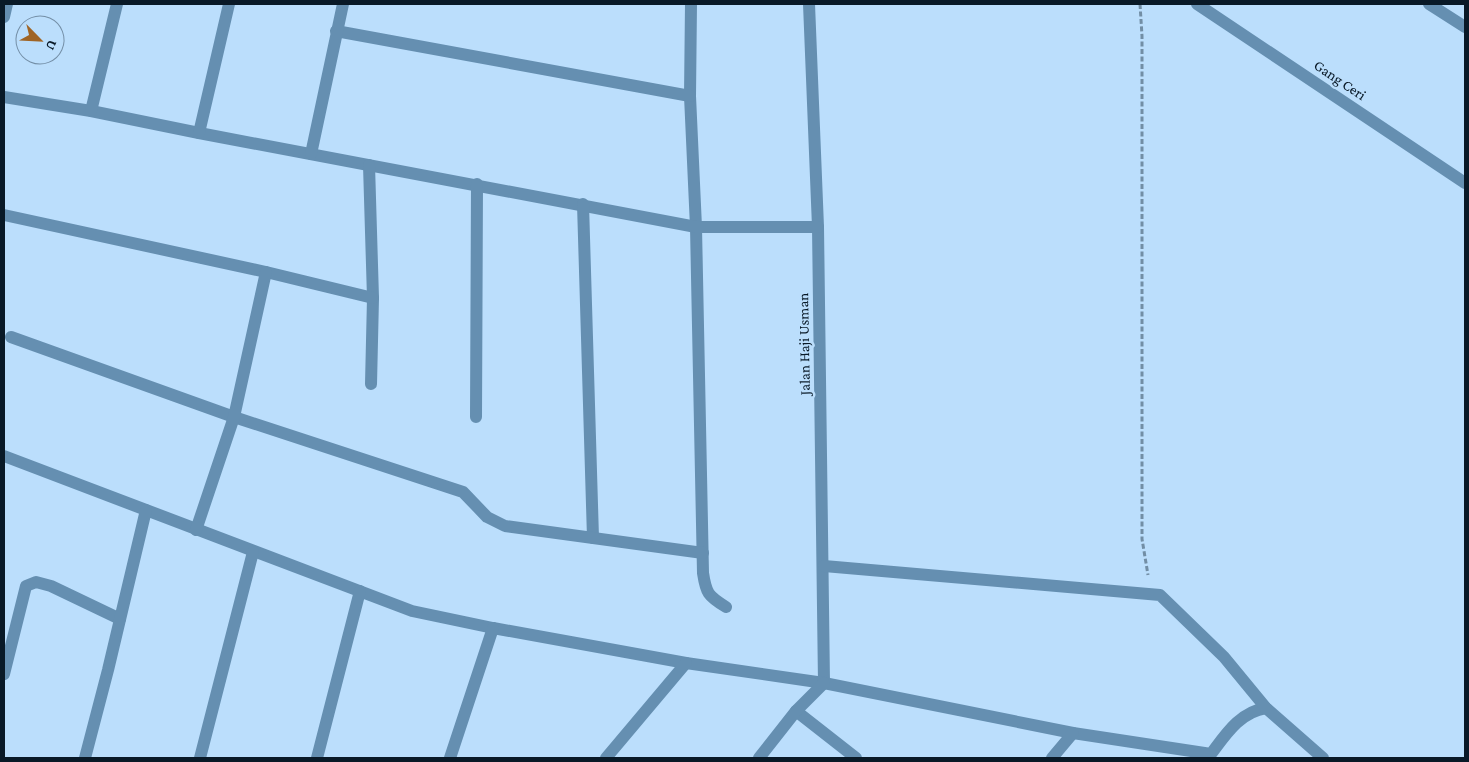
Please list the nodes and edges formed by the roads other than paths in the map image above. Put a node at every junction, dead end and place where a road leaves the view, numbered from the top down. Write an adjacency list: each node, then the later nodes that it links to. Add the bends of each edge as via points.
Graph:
1 (7, 4): 9 (street)
2 (117, 4): 14 (street)
3 (229, 4): 15 (street)
4 (343, 4): 11 (street)
5 (691, 4): 12 (street)
6 (809, 4): 22 (street, Jalan Haji Usman)
7 (1197, 4): 18 (street, Gang Ceri)
8 (1429, 4): 10 (street)
9 (4, 17)
10 (1465, 27)
11 (336, 31): 12 (street); 16 (street)
12 (690, 96): 23 (street)
13 (4, 97): 14 (street)
14 (91, 111): 15 (street)
15 (199, 133): 16 (street)
16 (311, 154): 17 (street)
17 (368, 165): 19 (street); 25 (street)
18 (1464, 179)
19 (477, 184): 20 (street); 28 (street)
20 (583, 204): 23 (street); 33 (street)
21 (4, 215): 24 (street)
22 (818, 226): 23 (street); 36 (street, Jalan Haji Usman)
23 (696, 227): 35 (street)
24 (266, 272): 25 (street); 29 (street)
25 (373, 298): 27 (street)
26 (10, 337): 29 (street)
27 (371, 384)
28 (476, 416)
29 (234, 417): 32 (street); 33 (street, via 463,492 487,517 505,526)
30 (4, 456): 31 (street)
31 (146, 510): 32 (street); 39 (street)
32 (196, 530): 34 (street)
33 (593, 538): 35 (street)
34 (253, 552): 37 (street); 49 (street)
35 (703, 554): 38 (street, via 706,591)
36 (824, 566): 43 (street, Jalan Haji Usman); 44 (street, via 1160,595 1224,657)
37 (360, 591): 40 (street, via 412,611); 50 (street)
38 (726, 607)
39 (120, 619): 42 (street, via 51,586 36,582 26,586); 48 (street)
40 (493, 628): 41 (street); 51 (street)
41 (686, 662): 43 (street); 52 (street)
42 (4, 674)
43 (824, 684): 45 (street); 46 (street)
44 (1266, 708): 47 (street, via 1244,716); 56 (street)
45 (796, 711): 53 (street); 54 (street)
46 (1073, 733): 47 (street); 55 (street)
47 (1209, 756)
48 (85, 758)
49 (200, 758)
50 (317, 758)
51 (450, 758)
52 (606, 758)
53 (759, 758)
54 (856, 758)
55 (1052, 758)
56 (1322, 758)

